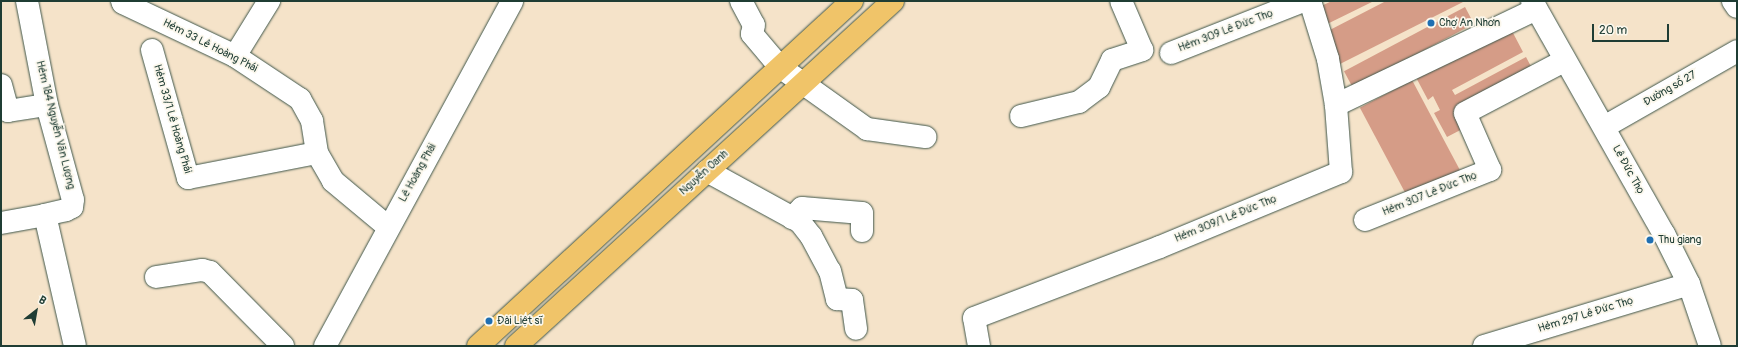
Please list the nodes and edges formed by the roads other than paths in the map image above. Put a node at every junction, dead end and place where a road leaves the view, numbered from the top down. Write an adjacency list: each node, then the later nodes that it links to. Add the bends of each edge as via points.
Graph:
1 (27, 1): 22 (street, Hẻm 184 Nguyễn Văn Lượng)
2 (122, 1): 17 (street, Hẻm 33 Lê Hoàng Phái)
3 (269, 1): 17 (street)
4 (512, 1): 33 (street, Lê Hoàng Phái)
5 (741, 1): 19 (street, via 754,25 752,34)
6 (852, 1): 19 (main road)
7 (893, 1): 20 (main road, Nguyễn Oanh)
8 (1121, 1): 24 (street, via 1142,50 1112,60 1099,87 1079,102)
9 (1303, 1): 16 (street, Hẻm 309 Lê Đức Thọ)
10 (1310, 1): 23 (street, Hẻm 309/1 Lê Đức Thọ, via 1328,59)
11 (1733, 1): 13 (street)
12 (1534, 5): 18 (street, Lê Đức Thọ); 23 (street)
13 (1737, 7)
14 (152, 50): 27 (street, Hẻm 33/1 Lê Hoàng Phái, via 188,178)
15 (1737, 51): 25 (street, Đường số 27)
16 (1172, 53)
17 (235, 56): 27 (street, Hẻm 33 Lê Hoàng Phái, via 300,98 312,121)
18 (1564, 61): 25 (street, Lê Đức Thọ); 31 (street, Hẻm 307 Lê Đức Thọ, via 1465,113 1490,170)
19 (780, 67): 20 (street); 41 (main road)
20 (804, 83): 26 (street, via 867,129); 28 (main road, Nguyễn Oanh)
21 (1, 85): 22 (street, via 8,110)
22 (47, 105): 29 (street, Hẻm 184 Nguyễn Văn Lượng, via 74,200 72,207)
23 (1336, 105): 43 (street, Hẻm 309/1 Lê Đức Thọ, via 1341,172 1160,247 974,318)
24 (1021, 116)
25 (1604, 127): 36 (street, Lê Đức Thọ)
26 (925, 137)
27 (317, 153): 33 (street, Hẻm 33 Lê Hoàng Phái, via 333,181)
28 (707, 171): 30 (street); 42 (main road, Nguyễn Oanh)
29 (45, 215): 32 (street); 38 (street)
30 (792, 218): 34 (street, via 802,208 862,213); 37 (street, via 800,222 811,236 830,271 837,300 852,300)
31 (1365, 220)
32 (1, 223)
33 (388, 227): 40 (street, Lê Hoàng Phái)
34 (862, 231)
35 (156, 277): 39 (street, via 202,270 210,272)
36 (1689, 284): 44 (street, Hẻm 297 Lê Đức Thọ); 45 (street, Lê Đức Thọ)
37 (856, 329)
38 (76, 346)
39 (283, 346)
40 (325, 346)
41 (478, 346)
42 (516, 346)
43 (979, 346)
44 (1484, 346)
45 (1710, 346)

